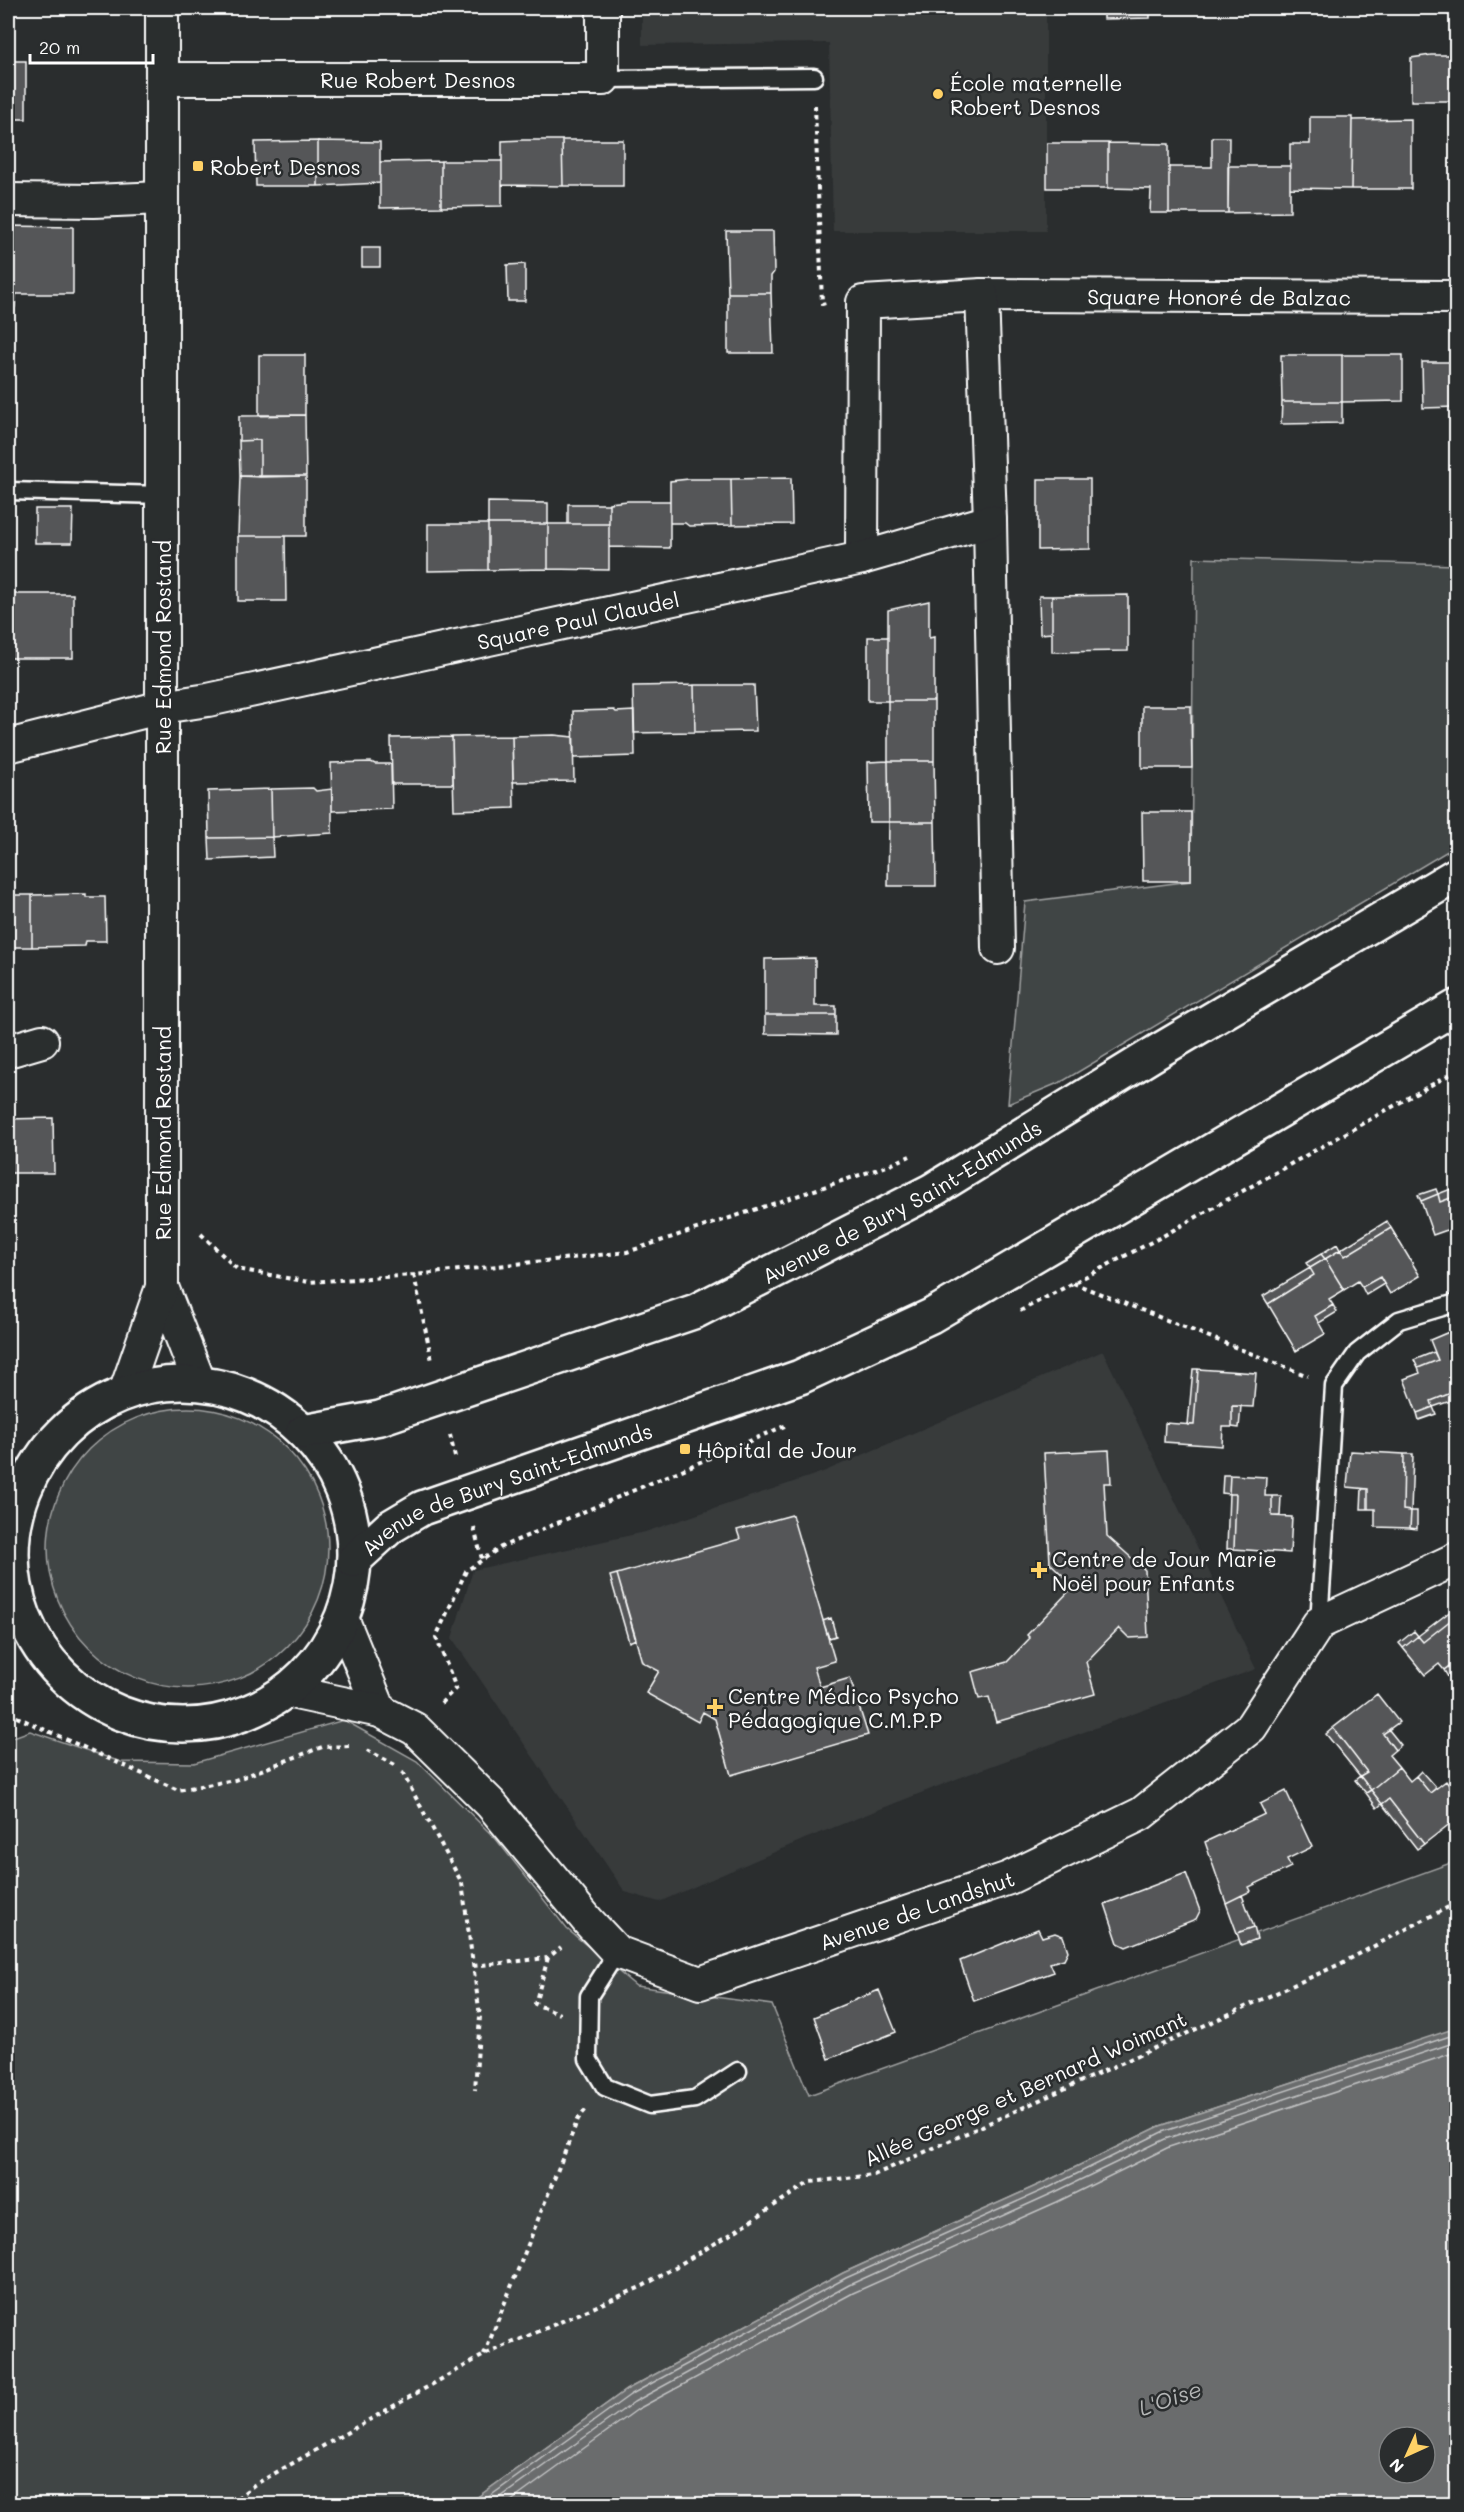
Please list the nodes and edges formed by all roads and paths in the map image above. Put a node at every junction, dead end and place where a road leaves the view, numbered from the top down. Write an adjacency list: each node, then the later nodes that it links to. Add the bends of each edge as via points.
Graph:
1 (162, 8): 4 (street, Rue Edmond Rostand)
2 (603, 8): 5 (street)
3 (814, 76): 5 (lane); 10 (path, via 822,304)
4 (162, 79): 5 (street, Rue Robert Desnos); 6 (street, Rue Edmond Rostand)
5 (603, 79)
6 (161, 198): 7 (street); 12 (street, Rue Edmond Rostand)
7 (8, 200)
8 (982, 295): 9 (street, Square Honoré de Balzac); 10 (street, Square Honoré de Balzac); 13 (street)
9 (1456, 297)
10 (863, 302): 14 (street)
11 (8, 491): 12 (lane)
12 (163, 495): 15 (street, Rue Edmond Rostand)
13 (990, 522): 14 (street, Square Paul Claudel); 18 (street)
14 (862, 558): 15 (street, Square Paul Claudel)
15 (162, 707): 16 (street, Square Paul Claudel); 24 (street, Rue Edmond Rostand)
16 (8, 746)
17 (1456, 875): 33 (main road, Avenue de Bury Saint-Edmunds, via 931,1191 696,1311 380,1418)
18 (998, 948)
19 (1456, 1007): 36 (main road, Avenue de Bury Saint-Edmunds, via 931,1316 800,1377 422,1508 390,1527)
20 (42, 1041): 21 (street)
21 (8, 1051)
22 (1456, 1071): 25 (path)
23 (911, 1155): 24 (path, via 627,1252 309,1282 237,1269)
24 (162, 1194): 26 (street, Rue Edmond Rostand)
25 (1073, 1283): 28 (path); 30 (path)
26 (162, 1287): 29 (street, Rue Edmond Rostand); 31 (street, Rue Edmond Rostand)
27 (1456, 1303): 30 (lane, via 1398,1320 1357,1353)
28 (1020, 1311)
29 (200, 1384): 31 (main road, via 162,1384); 33 (main road, via 238,1392 264,1404)
30 (1334, 1386): 38 (lane)
31 (125, 1393): 34 (main road, via 86,1413 47,1450 26,1487)
32 (795, 1421): 43 (path, via 501,1547 466,1570 436,1637 456,1688)
33 (303, 1432): 36 (main road, via 332,1470 349,1514)
34 (10, 1541): 39 (main road, via 16,1593 25,1620)
35 (1456, 1559): 38 (street)
36 (354, 1560): 37 (main road, via 351,1590)
37 (342, 1618): 40 (main road, via 316,1662); 41 (street)
38 (1319, 1623): 47 (street, Avenue de Landshut, via 1251,1727 1141,1814 1010,1878 700,1983)
39 (22, 1642): 40 (main road, via 95,1701 132,1718 172,1725 212,1723 251,1711)
40 (286, 1691): 41 (street, Avenue de Landshut)
41 (380, 1711): 43 (street, Avenue de Landshut)
42 (8, 1713): 44 (path, via 178,1790 235,1780 322,1747 359,1746)
43 (415, 1729): 44 (path); 46 (street, Avenue de Landshut, via 491,1804)
44 (387, 1760): 49 (path, via 399,1767 462,1883)
45 (1456, 1902): 54 (path, Allée George et Bernard Woimant, via 1340,1964 874,2175 810,2182 644,2286)
46 (588, 1921): 47 (street, Avenue de Landshut); 48 (path)
47 (617, 1952): 50 (lane, via 589,1996)
48 (548, 1958): 49 (path); 50 (path, via 535,2004)
49 (473, 1966): 53 (path, via 480,2016)
50 (588, 2024): 52 (lane, via 588,2059)
51 (738, 2071): 52 (lane, via 695,2099 651,2105)
52 (605, 2087): 54 (path, via 578,2119)
53 (475, 2090)
54 (484, 2355): 55 (path, Allée George et Bernard Woimant, via 254,2485)
55 (230, 2505)

